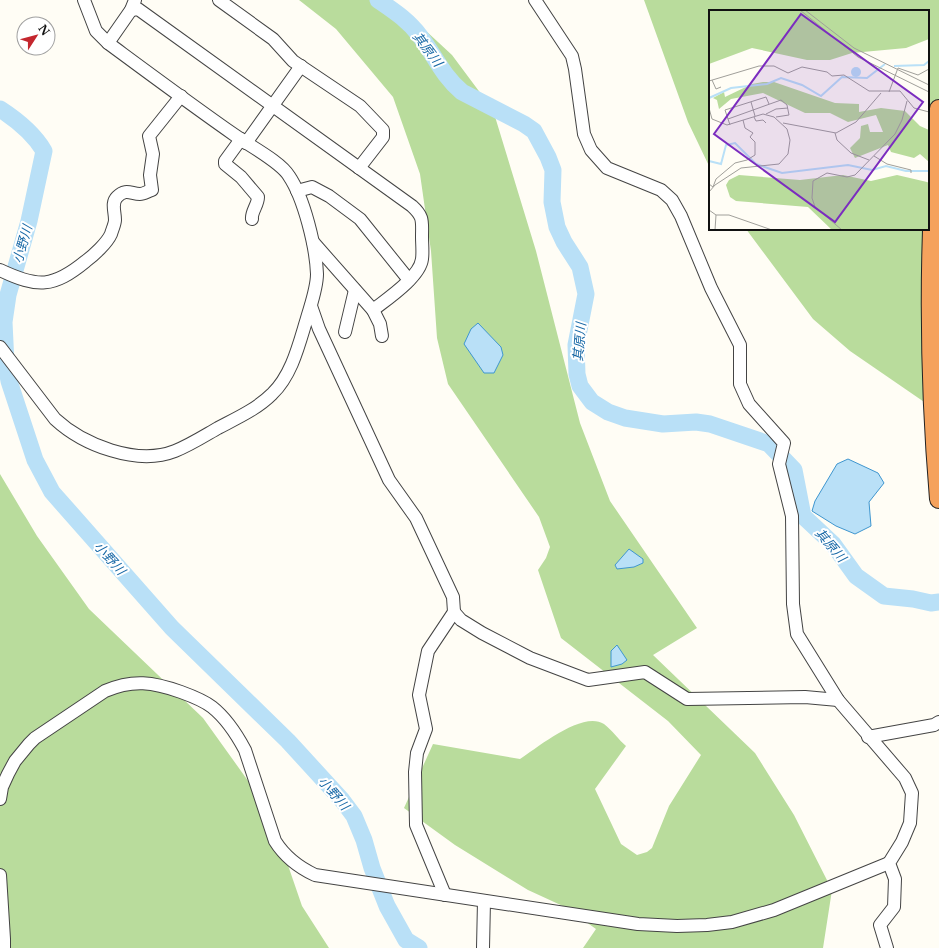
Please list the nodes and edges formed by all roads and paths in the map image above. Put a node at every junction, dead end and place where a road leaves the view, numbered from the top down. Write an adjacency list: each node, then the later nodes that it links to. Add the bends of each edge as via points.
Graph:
1 (84, 0): 5 (street, via 96,31)
2 (219, 0): 6 (street, via 273,39)
3 (535, 0): 25 (street, via 572,56 584,134 591,150 607,168 661,190 672,200 711,288 740,345 740,384 749,404 784,443 779,464 792,516 793,604 797,634)
4 (133, 5): 5 (street); 8 (street)
5 (108, 43): 7 (street)
6 (301, 66): 8 (street); 11 (street, via 360,106 383,130 383,137)
7 (181, 96): 10 (street); 15 (street, via 149,136 153,154 150,175 152,190 141,194 127,191 114,200 115,221 110,236 94,255 74,272 47,282 21,279)
8 (272, 105): 10 (street); 11 (street)
9 (939, 109): 23 (highway, via 931,244 931,347)
10 (244, 141): 12 (street, via 288,174); 13 (street, via 225,161 258,197)
11 (358, 168): 16 (street, via 420,214 422,259 420,267)
12 (297, 191): 14 (street); 16 (street, via 312,187 360,219)
13 (252, 219)
14 (312, 241): 17 (street); 18 (street, via 317,276)
15 (3, 271)
16 (409, 280): 19 (street)
17 (355, 290): 19 (street); 20 (street)
18 (311, 306): 22 (street, via 297,352 288,372 273,394 251,410 174,452 148,457 135,456 91,443 64,427 55,419); 24 (street, via 319,329 389,480 416,518 453,597)
19 (373, 310): 21 (street, via 380,324)
20 (345, 332)
21 (382, 336)
22 (0, 347)
23 (939, 499)
24 (454, 612): 25 (street, via 461,620 482,633 530,658 588,680 645,672 687,699 805,697); 31 (street, via 428,651 419,695 426,729 417,753 415,772 416,825)
25 (838, 700): 27 (street)
26 (939, 722): 27 (street)
27 (868, 736): 29 (street, via 905,778 912,793 910,823)
28 (0, 799): 31 (street, via 2,787 16,761 35,738 105,691 117,686 146,682 165,686 211,707 239,739 275,841 293,862 314,875)
29 (889, 863): 32 (street, via 774,910 732,922 707,925 638,924); 35 (street, via 895,879 894,907 880,925)
30 (0, 875): 33 (street)
31 (445, 895): 32 (street)
32 (484, 901): 34 (street)
33 (4, 948)
34 (483, 948)
35 (887, 948)

